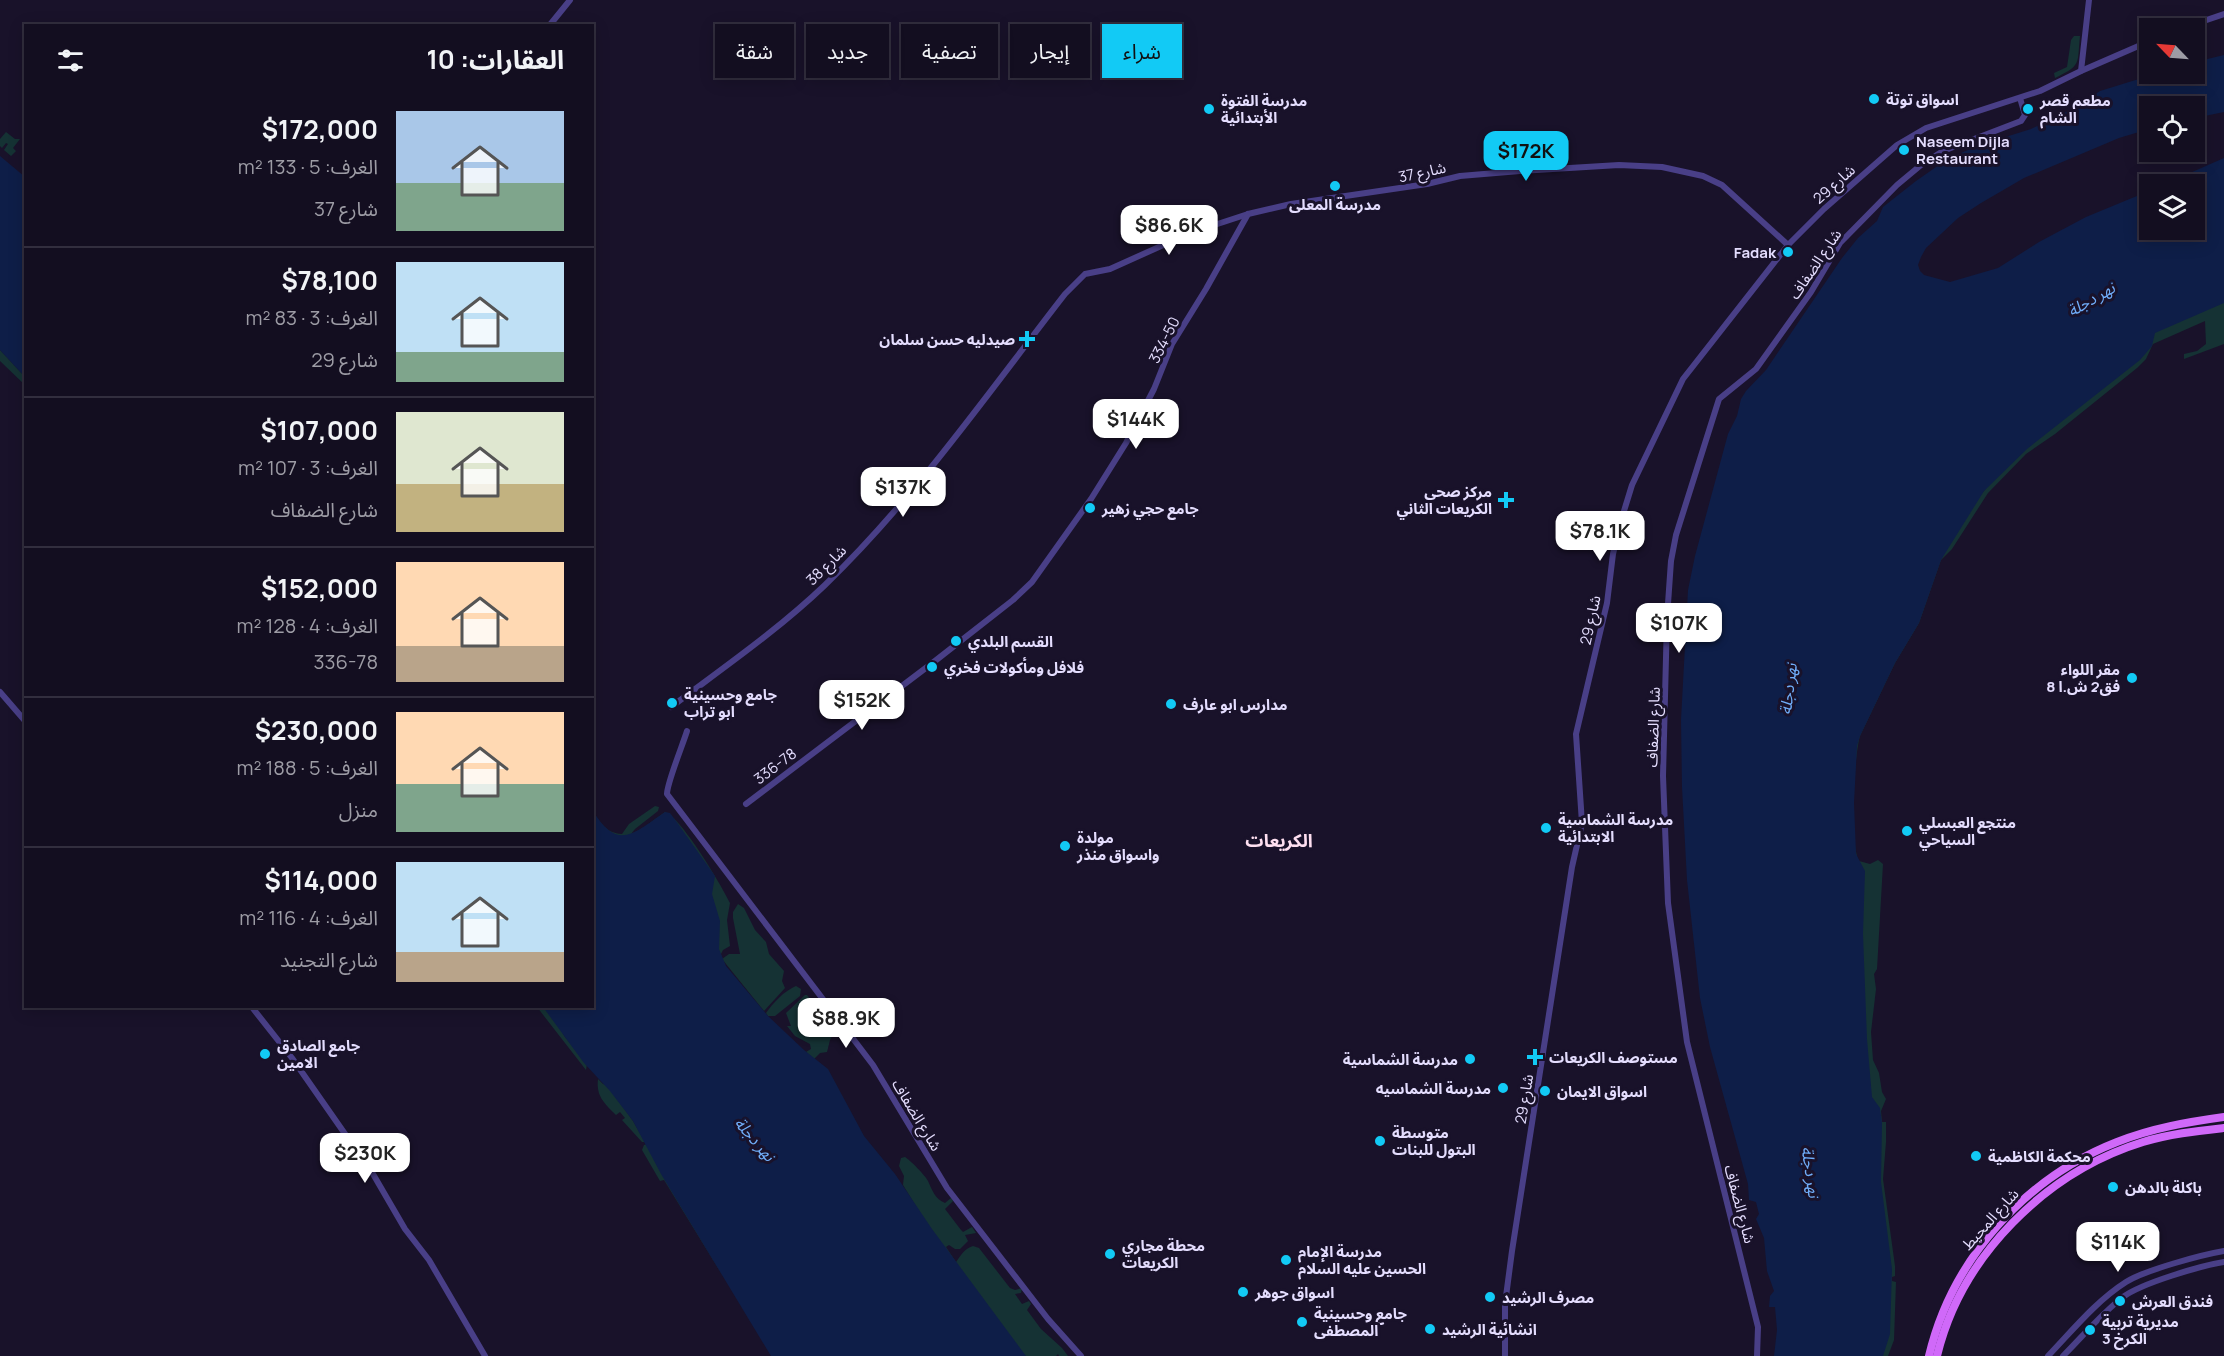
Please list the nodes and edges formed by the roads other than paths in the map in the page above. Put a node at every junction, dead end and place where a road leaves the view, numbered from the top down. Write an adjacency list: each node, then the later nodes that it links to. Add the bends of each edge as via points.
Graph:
1 (570, 0): 5 (street)
2 (2089, 0): 7 (street)
3 (2224, 14): 4 (street)
4 (2205, 20)
5 (551, 24)
6 (2139, 46): 7 (street, شارع 29)
7 (2081, 71): 8 (street, شارع 29)
8 (2020, 98): 10 (street, شارع 29, via 1926,128 1904,141 1824,208); 31 (street, شارع الضفاف, via 2025,115 2021,121 1943,151 1920,165 1840,243 1811,292 1756,369 1721,396 1676,535 1667,618 1663,776 1668,903 1689,1053 1750,1290 1759,1335)
9 (1248, 214): 10 (street, شارع 37, via 1460,176 1619,165 1662,167 1703,176 1722,185); 11 (street, شارع 37, via 1190,233 1110,269); 12 (street, 334-50, via 1172,344 1141,417 1091,499 1032,582)
10 (1788, 245): 30 (street, شارع 29, via 1683,379 1622,513 1607,603 1576,734 1582,823 1512,1251 1505,1304)
11 (1085, 274): 14 (street, شارع 38, via 1065,294 932,467 855,554 781,623)
12 (963, 639): 17 (street, 336-78)
13 (0, 692): 15 (street)
14 (671, 707)
15 (24, 720)
16 (687, 731): 29 (street, شارع الضفاف, via 667,794 873,1065 944,1184)
17 (746, 804)
18 (253, 1008): 28 (street, via 373,1174)
19 (2224, 1117): 21 (main road, شارع المحيط, via 2182,1123 2117,1142 2063,1169)
20 (2224, 1128): 22 (main road, شارع المحيط, via 2170,1136 2124,1149 2074,1173)
21 (2031, 1194): 22 (main road); 23 (main road, شارع المحيط)
22 (2036, 1202): 24 (main road, شارع المحيط)
23 (2020, 1203): 24 (main road); 27 (main road, شارع المحيط, via 1968,1263 1953,1289)
24 (2027, 1210): 27 (main road, شارع المحيط, via 2006,1230 1976,1270)
25 (2224, 1251): 34 (street, via 2127,1282 2091,1311)
26 (2224, 1262): 35 (street, via 2128,1294)
27 (1944, 1322): 32 (main road, شارع المحيط); 33 (main road, شارع المحيط)
28 (485, 1356)
29 (1081, 1356)
30 (1505, 1356)
31 (1757, 1356)
32 (1929, 1356)
33 (1937, 1356)
34 (2048, 1356)
35 (2063, 1356)

